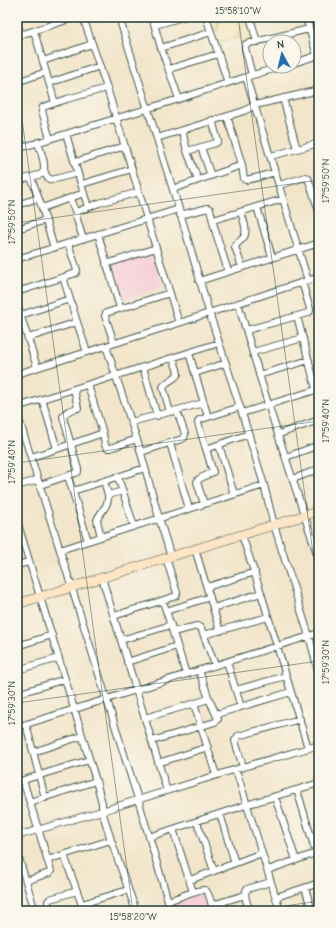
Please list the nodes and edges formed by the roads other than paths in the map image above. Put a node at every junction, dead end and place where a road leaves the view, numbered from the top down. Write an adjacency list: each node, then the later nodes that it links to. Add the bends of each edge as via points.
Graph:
1 (76, 17): 12 (street)
2 (83, 17): 16 (street)
3 (119, 17): 36 (street)
4 (152, 17): 10 (street)
5 (183, 17): 10 (street)
6 (206, 17): 13 (street)
7 (250, 17): 15 (street)
8 (306, 17): 11 (street)
9 (17, 23): 14 (street)
10 (155, 25): 17 (street)
11 (309, 29): 15 (street); 19 (street)
12 (34, 31): 14 (street); 20 (street)
13 (211, 32): 17 (street); 18 (street)
14 (19, 35)
15 (257, 42): 26 (street, via 245,46)
16 (92, 44): 20 (street); 22 (street)
17 (161, 48): 23 (street)
18 (218, 54): 23 (street); 29 (street)
19 (318, 56): 21 (street)
20 (43, 61): 24 (street)
21 (302, 61)
22 (100, 66): 28 (street); 30 (street)
23 (168, 69): 33 (street)
24 (46, 72): 27 (street); 28 (street)
25 (262, 72): 26 (street)
26 (249, 76): 29 (street); 35 (street)
27 (17, 82)
28 (49, 83): 34 (street)
29 (228, 83): 33 (street)
30 (107, 88): 34 (street); 38 (street)
31 (319, 90): 32 (street)
32 (283, 98): 35 (street); 50 (street)
33 (178, 99): 36 (street)
34 (55, 103): 44 (street, via 43,107 42,111)
35 (255, 106): 37 (street); 52 (street)
36 (148, 109): 38 (street); 43 (street)
37 (227, 116): 39 (street); 54 (street)
38 (116, 118): 42 (street); 47 (street)
39 (212, 120): 41 (street); 48 (street, via 218,141)
40 (17, 130): 49 (street)
41 (182, 130): 43 (street); 51 (street)
42 (66, 134): 44 (street); 53 (street)
43 (157, 138): 66 (street)
44 (50, 139): 45 (street)
45 (38, 142): 49 (street); 55 (street)
46 (319, 143): 50 (street)
47 (125, 146): 53 (street); 56 (street)
48 (201, 147): 51 (street); 59 (street)
49 (20, 148)
50 (297, 148): 52 (street)
51 (187, 151): 61 (street)
52 (270, 156): 57 (street)
53 (75, 162): 58 (street)
54 (242, 165): 57 (street, via 243,177 246,180); 59 (street)
55 (44, 170): 58 (street, via 51,180); 60 (street, via 44,173)
56 (132, 170): 63 (street); 68 (street)
57 (275, 172): 64 (street)
58 (78, 173): 63 (street)
59 (211, 176): 61 (street)
60 (31, 177): 62 (street); 70 (street)
61 (198, 180): 66 (street)
62 (17, 181)
63 (82, 184): 69 (street)
64 (279, 185): 67 (street, via 306,177); 72 (street)
65 (319, 187): 67 (street)
66 (173, 189): 78 (street)
67 (312, 189): 77 (street)
68 (139, 192): 74 (street); 81 (street)
69 (84, 193): 71 (street); 74 (street)
70 (38, 198): 73 (street); 76 (street)
71 (70, 198): 76 (street); 80 (street)
72 (283, 200): 75 (street); 91 (street)
73 (17, 205)
74 (88, 207): 80 (street)
75 (257, 207): 79 (street); 92 (street)
76 (42, 208): 82 (street)
77 (319, 211)
78 (180, 212): 81 (street); 83 (street, via 208,208); 99 (street)
79 (241, 212): 83 (street); 95 (street, via 246,231 245,236 235,247)
80 (76, 213): 86 (street)
81 (147, 219): 85 (street); 90 (street)
82 (46, 220): 84 (street); 89 (street)
83 (213, 220): 96 (street)
84 (17, 229)
85 (98, 234): 86 (street); 94 (street)
86 (83, 239): 87 (street)
87 (68, 243): 89 (street); 97 (street, via 77,272)
88 (319, 243): 91 (street)
89 (54, 248): 93 (street)
90 (156, 248): 94 (street); 102 (street)
91 (299, 250): 92 (street); 100 (street)
92 (272, 257): 95 (street)
93 (17, 259)
94 (106, 264): 106 (street)
95 (242, 267): 96 (street)
96 (228, 271): 99 (street)
97 (63, 277): 101 (street); 103 (street)
98 (319, 277): 100 (street)
99 (199, 281): 107 (street)
100 (305, 281): 104 (street); 109 (street, via 310,311)
101 (17, 292)
102 (170, 292): 106 (street); 111 (street)
103 (70, 299): 108 (street); 110 (street)
104 (238, 302): 107 (street); 112 (street)
105 (17, 304): 108 (street)
106 (120, 308): 115 (street, via 105,314)
107 (209, 312): 111 (street); 116 (street)
108 (21, 315): 113 (street)
109 (297, 316): 112 (street); 114 (street)
110 (77, 322): 113 (street); 118 (street)
111 (179, 323): 115 (street)
112 (247, 330): 119 (street)
113 (28, 338): 124 (street)
114 (303, 338): 119 (street); 122 (street)
115 (114, 343): 117 (street)
116 (219, 343): 120 (street); 123 (street)
117 (106, 346): 118 (street); 129 (street)
118 (87, 352): 124 (street)
119 (253, 352): 128 (street)
120 (189, 353): 121 (street); 126 (street)
121 (173, 358): 125 (street); 138 (street, via 178,374 163,387)
122 (309, 360): 128 (street); 132 (street)
123 (226, 364): 126 (street); 137 (street)
124 (38, 367): 127 (street)
125 (143, 367): 129 (street); 140 (street)
126 (195, 373): 134 (street)
127 (17, 374)
128 (260, 375): 135 (street)
129 (116, 376): 130 (street); 143 (street)
130 (88, 385): 131 (street); 144 (street)
131 (74, 389): 133 (street); 149 (street, via 78,408 64,413 63,416)
132 (318, 389): 135 (street)
133 (42, 399): 136 (street); 152 (street)
134 (204, 403): 138 (street); 141 (street)
135 (268, 404): 137 (street); 146 (street)
136 (17, 407)
137 (241, 410): 141 (street); 145 (street)
138 (173, 412): 140 (street); 148 (street, via 185,434 184,438)
139 (17, 413): 155 (street)
140 (158, 416): 143 (street)
141 (208, 417): 153 (street, via 199,420 198,423)
142 (319, 420): 146 (street)
143 (131, 422): 147 (street)
144 (103, 433): 147 (street, via 107,448); 149 (street)
145 (249, 434): 150 (street); 164 (street)
146 (278, 434): 156 (street)
147 (137, 439): 154 (street)
148 (170, 443): 154 (street); 171 (street)
149 (70, 444): 152 (street); 159 (street, via 79,470)
150 (219, 445): 153 (street); 168 (street)
151 (319, 445): 156 (street)
152 (57, 448): 155 (street)
153 (206, 449): 170 (street, via 213,472 197,480)
154 (141, 452): 157 (street)
155 (31, 457): 163 (street)
156 (286, 457): 161 (street)
157 (145, 468): 160 (street); 174 (street)
158 (319, 469): 161 (street)
159 (68, 476): 163 (street); 166 (street)
160 (118, 477): 162 (street); 167 (street)
161 (293, 479): 173 (street)
162 (104, 481): 166 (street); 169 (street)
163 (39, 482): 165 (street); 182 (street)
164 (264, 485): 168 (street); 176 (street)
165 (17, 486)
166 (73, 491): 180 (street)
167 (123, 491): 169 (street); 177 (street)
168 (234, 494): 170 (street)
169 (108, 495): 179 (street, via 106,507 97,520)
170 (204, 504): 171 (street)
171 (189, 509): 174 (street)
172 (319, 511): 173 (street)
173 (305, 516): 176 (street); 183 (street)
174 (159, 518): 177 (street); 184 (street)
175 (17, 520): 186 (street)
176 (274, 525): 178 (street); 207 (street)
177 (134, 526): 179 (street)
178 (242, 535): 181 (street); 188 (street)
179 (101, 537): 180 (street)
180 (88, 541): 182 (street)
181 (195, 549): 184 (street); 191 (street)
182 (60, 550): 190 (street)
183 (318, 551): 185 (street)
184 (168, 557): 189 (street); 195 (street, via 177,595)
185 (319, 560)
186 (30, 562): 187 (street); 193 (street)
187 (17, 565)
188 (255, 572): 191 (street); 192 (street)
189 (102, 578): 190 (street); 199 (street)
190 (72, 587): 193 (street); 226 (street)
191 (207, 587): 194 (street)
192 (261, 594): 197 (street); 200 (street)
193 (40, 597): 196 (street); 205 (street)
194 (210, 597): 197 (street); 198 (street)
195 (163, 601): 198 (street); 199 (street)
196 (17, 604)
197 (213, 608): 202 (street)
198 (166, 611): 201 (street)
199 (114, 616): 208 (street)
200 (268, 617): 202 (street); 211 (street)
201 (170, 625): 203 (street); 208 (street)
202 (220, 631): 206 (street)
203 (173, 632): 206 (street, via 197,626); 210 (street)
204 (319, 633): 207 (street)
205 (52, 635): 209 (street); 212 (street)
206 (204, 635): 215 (street)
207 (308, 636): 211 (street); 219 (street)
208 (121, 640): 213 (street)
209 (17, 646)
210 (177, 646): 213 (street); 218 (street)
211 (277, 646): 214 (street); 220 (street)
212 (59, 658): 216 (street); 221 (street)
213 (128, 662): 222 (street)
214 (227, 662): 215 (street); 223 (street)
215 (215, 666): 217 (street)
216 (17, 670)
217 (199, 670): 218 (street); 227 (street)
218 (186, 674): 222 (street)
219 (319, 674)
220 (286, 676): 223 (street); 224 (street)
221 (65, 679): 225 (street); 230 (street)
222 (136, 690): 226 (street); 232 (street)
223 (236, 690): 229 (street)
224 (291, 692): 229 (street); 233 (street)
225 (17, 694)
226 (107, 699): 230 (street); 256 (street)
227 (209, 699): 228 (street); 231 (street)
228 (194, 704): 232 (street); 235 (street)
229 (241, 707): 231 (street)
230 (74, 709): 234 (street); 237 (street)
231 (217, 714): 235 (street, via 217,721)
232 (145, 718): 238 (street)
233 (300, 719): 241 (street); 245 (street, via 238,736 235,741)
234 (26, 724): 236 (street); 242 (street)
235 (201, 726): 238 (street); 240 (street)
236 (17, 727)
237 (82, 736): 242 (street); 243 (street)
238 (152, 741): 244 (street)
239 (319, 745): 241 (street)
240 (208, 747): 244 (street); 248 (street)
241 (308, 748): 245 (street)
242 (33, 752): 247 (street)
243 (89, 760): 247 (street); 250 (street)
244 (158, 763): 252 (street)
245 (243, 767): 246 (street)
246 (236, 770): 248 (street); 258 (street)
247 (39, 775): 249 (street); 255 (street)
248 (216, 775): 252 (street)
249 (20, 781): 257 (street)
250 (96, 781): 255 (street); 259 (street)
251 (319, 784): 253 (street)
252 (167, 790): 256 (street)
253 (297, 790): 254 (street); 268 (street)
254 (275, 797): 258 (street); 272 (street)
255 (45, 798): 257 (street)
256 (138, 799): 259 (street); 265 (street)
257 (30, 802): 262 (street)
258 (246, 805): 260 (street); 269 (street)
259 (102, 811): 262 (street); 266 (street)
260 (220, 814): 261 (street); 273 (street)
261 (196, 822): 263 (street); 276 (street)
262 (38, 829): 264 (street); 271 (street)
263 (173, 829): 265 (street); 277 (street)
264 (17, 836)
265 (149, 837): 287 (street)
266 (110, 840): 270 (street); 282 (street)
267 (17, 852): 274 (street)
268 (317, 852): 272 (street)
269 (262, 853): 273 (street); 275 (street)
270 (64, 855): 271 (street); 283 (street)
271 (47, 860): 278 (street, via 50,873)
272 (296, 860): 275 (street)
273 (235, 863): 276 (street)
274 (19, 864): 278 (street)
275 (268, 870): 279 (street)
276 (214, 871): 277 (street)
277 (190, 880): 284 (street)
278 (26, 881): 292 (street)
279 (271, 882): 285 (street, via 247,889); 286 (street)
280 (319, 883): 281 (street)
281 (305, 888): 286 (street); 300 (street)
282 (128, 890): 289 (street); 295 (street)
283 (77, 891): 289 (street); 293 (street, via 50,899)
284 (193, 892): 287 (street); 290 (street, via 202,889 207,891)
285 (245, 894): 288 (street); 298 (street)
286 (276, 897): 299 (street)
287 (168, 901): 291 (street)
288 (222, 902): 290 (street); 297 (street)
289 (82, 904): 294 (street)
290 (213, 908)
291 (171, 910): 296 (street)
292 (35, 911)
293 (50, 911)
294 (84, 911)
295 (136, 911)
296 (161, 911)
297 (224, 911)
298 (250, 911)
299 (280, 911)
300 (312, 911)

